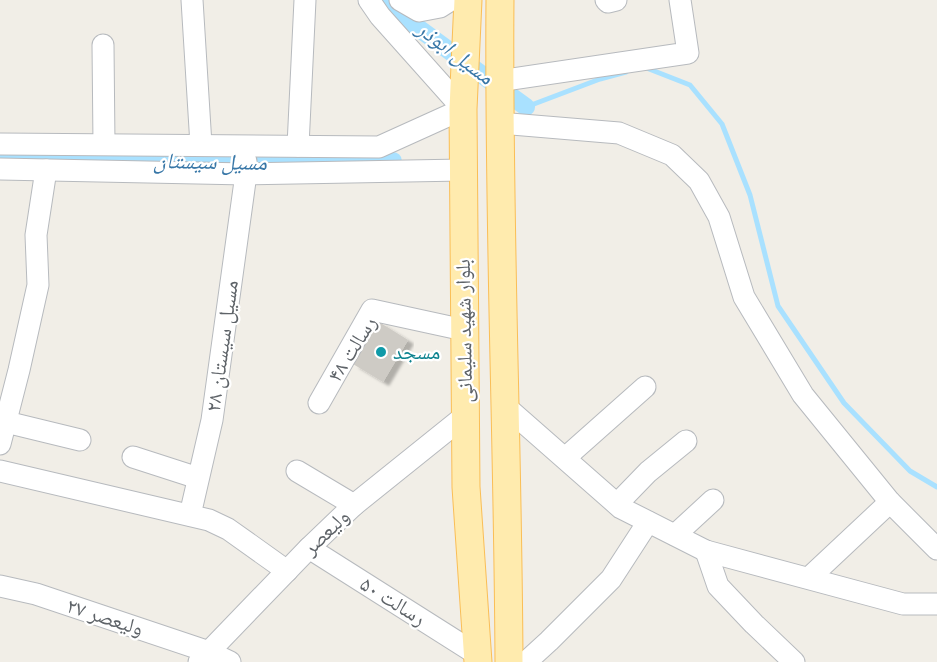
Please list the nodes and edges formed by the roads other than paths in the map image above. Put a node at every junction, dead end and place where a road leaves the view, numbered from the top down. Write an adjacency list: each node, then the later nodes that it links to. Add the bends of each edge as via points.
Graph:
1 (192, 0): 17 (street)
2 (305, 0): 19 (street)
3 (369, 0): 13 (street)
4 (400, 0): 5 (street, via 419,11 440,7)
5 (451, 0)
6 (468, 0): 13 (main road, بلوار شهید سلیمانی)
7 (606, 0): 8 (street)
8 (616, 0)
9 (680, 0): 12 (street, via 688,53)
10 (501, 1): 12 (main road, بلوار شهید سلیمانی)
11 (103, 45): 16 (street)
12 (500, 81): 14 (main road, بلوار شهید سلیمانی)
13 (463, 109): 19 (street, via 379,147); 22 (main road, بلوار شهید سلیمانی)
14 (500, 123): 28 (main road, بلوار شهید سلیمانی); 40 (street, via 619,133 672,155 692,174 719,217 744,297 802,395)
15 (0, 144): 16 (street)
16 (104, 144): 17 (street)
17 (201, 145): 18 (street)
18 (246, 145): 19 (street); 23 (street, مسیل سیستان ۲۸)
19 (298, 146)
20 (0, 169): 21 (street)
21 (46, 170): 23 (street); 25 (street, via 36,235 38,285)
22 (463, 170): 23 (street); 24 (main road, بلوار شهید سلیمانی)
23 (246, 174): 38 (street, مسیل سیستان ۲۸, via 212,420)
24 (464, 330): 27 (street, رسالت ۴۸, via 372,310); 29 (main road, بلوار شهید سلیمانی)
25 (7, 386): 30 (street)
26 (645, 387): 35 (street)
27 (320, 403)
28 (506, 406): 35 (street); 54 (main road, بلوار شهید سلیمانی)
29 (466, 415): 42 (street, ولیعصر); 53 (main road, بلوار شهید سلیمانی)
30 (6, 422): 31 (street); 33 (street)
31 (80, 440)
32 (686, 441): 41 (street)
33 (0, 444)
34 (133, 457): 38 (street)
35 (565, 459): 41 (street)
36 (0, 471): 43 (street)
37 (297, 471): 42 (street)
38 (198, 478): 43 (street, مسیل سیستان ۲۸)
39 (713, 500): 45 (street)
40 (890, 502): 47 (street); 50 (street)
41 (617, 504): 44 (street)
42 (354, 505): 46 (street, ولیعصر)
43 (190, 515): 49 (street, via 228,529)
44 (648, 522): 45 (street); 59 (street, via 610,579)
45 (675, 535): 48 (street)
46 (309, 548): 49 (street, ولیعصر); 56 (street, رسالت ۵۰)
47 (937, 549)
48 (706, 551): 50 (street); 60 (street, via 718,586)
49 (286, 571): 55 (street, ولیعصر)
50 (809, 578): 52 (street, via 903,604)
51 (0, 586): 55 (street, ولیعصر ۲۷, via 36,594)
52 (937, 604)
53 (474, 608): 54 (main road); 56 (main road, بلوار شهید سلیمانی)
54 (509, 608): 58 (main road, بلوار شهید سلیمانی)
55 (204, 657): 57 (street, ولیعصر ۲۷)
56 (478, 659)
57 (230, 662)
58 (509, 662)
59 (526, 662)
60 (794, 662)

